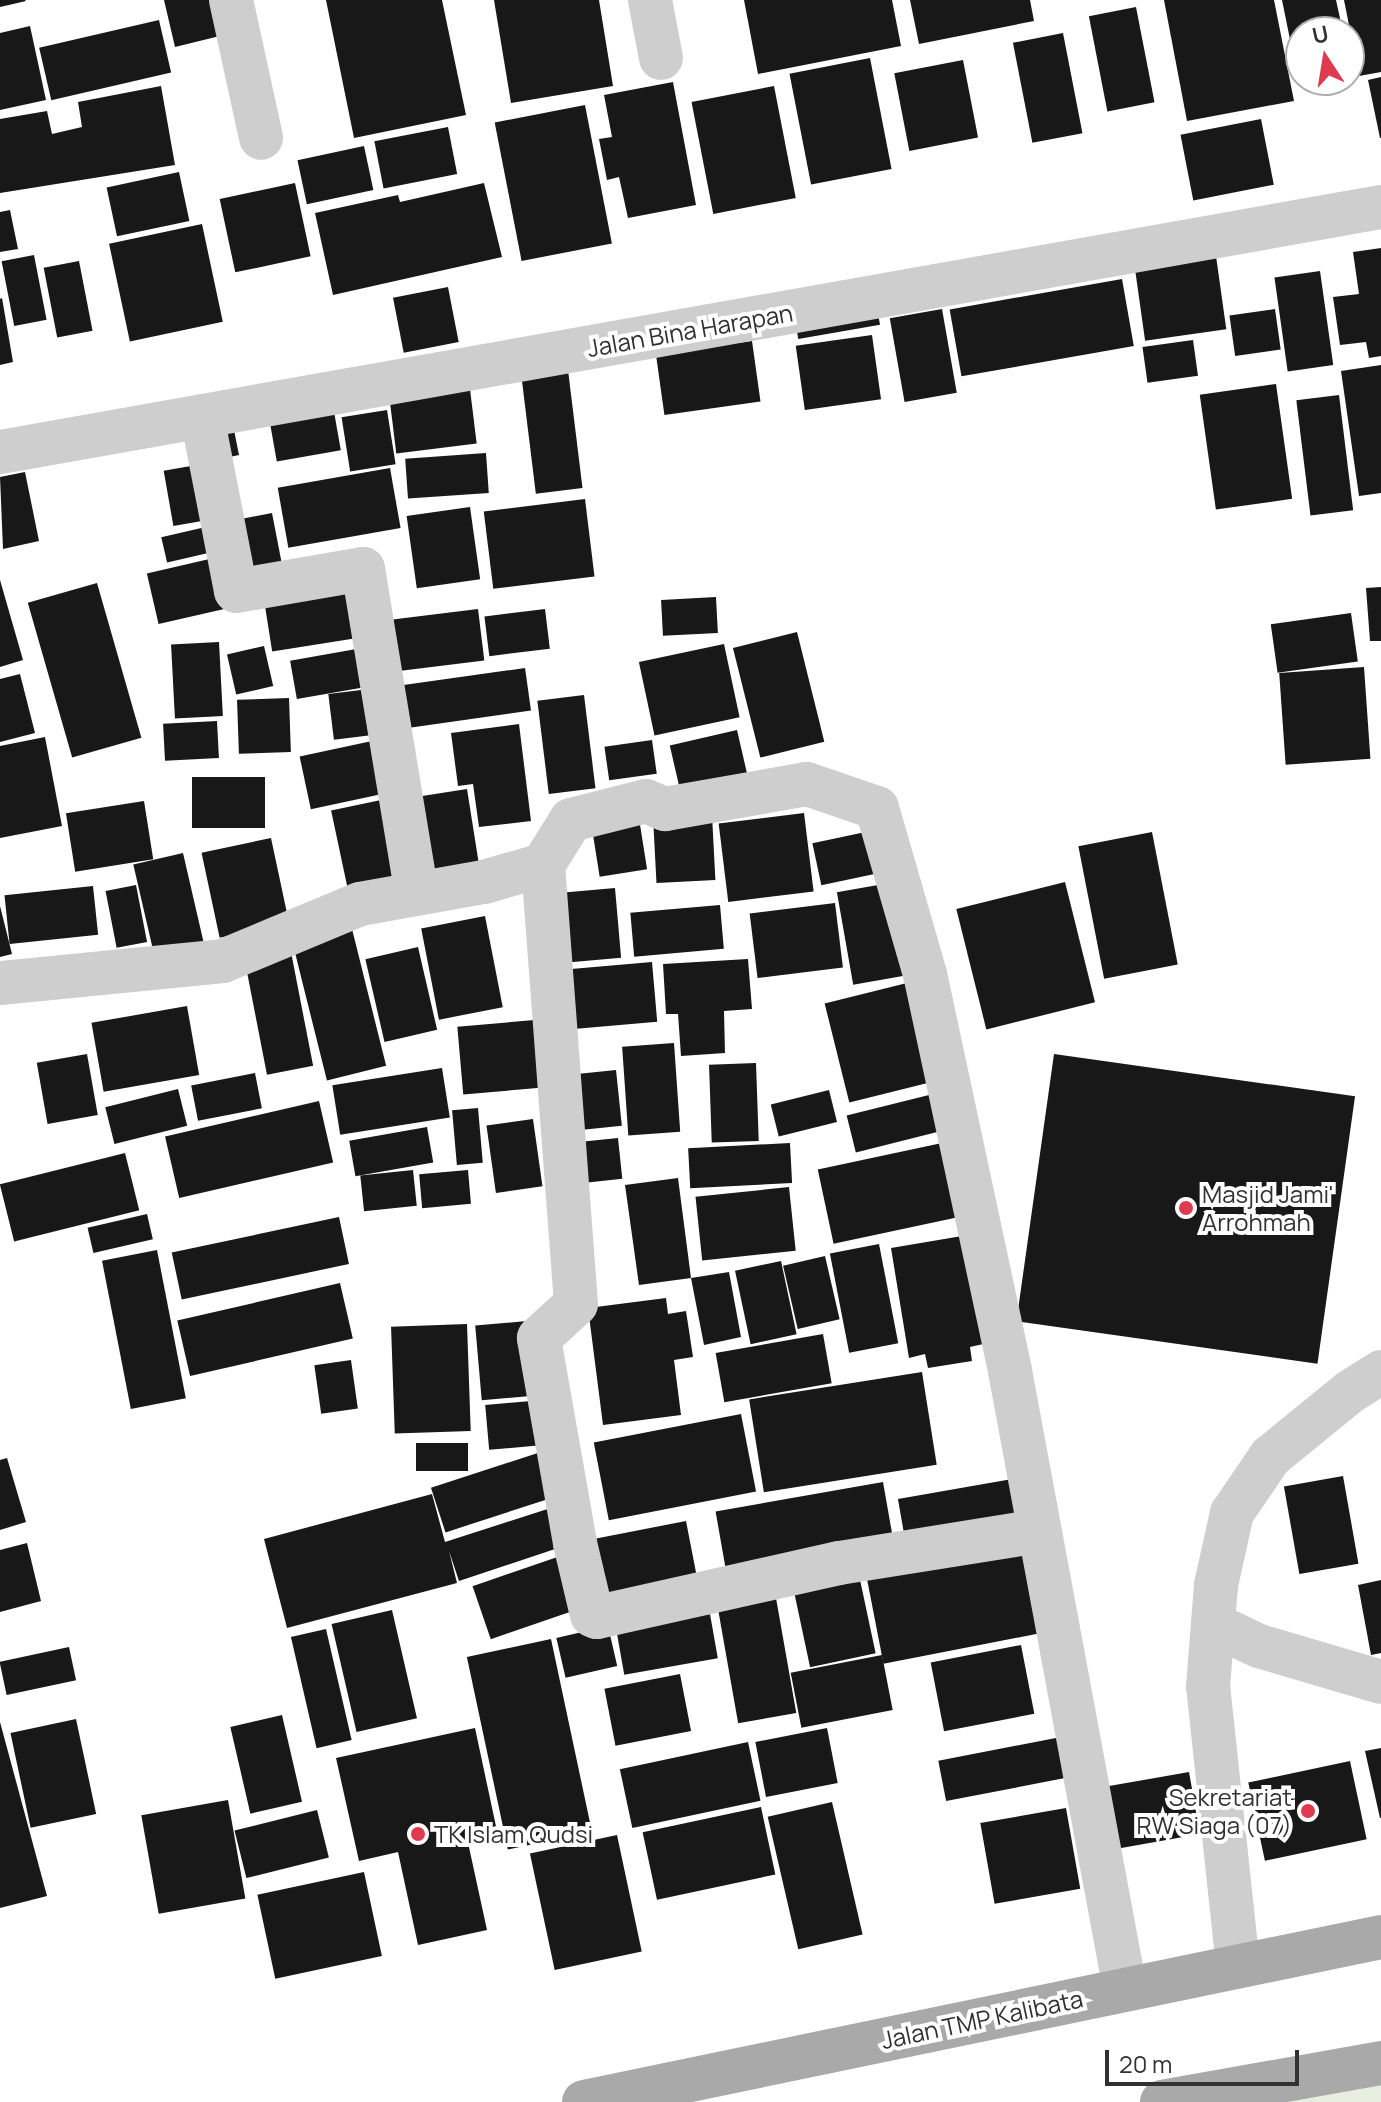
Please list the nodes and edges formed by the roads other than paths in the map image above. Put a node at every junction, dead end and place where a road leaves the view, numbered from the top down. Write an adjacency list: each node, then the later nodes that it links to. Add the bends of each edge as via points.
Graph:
1 (231, 0): 4 (street)
2 (650, 0): 3 (street)
3 (661, 58)
4 (261, 138)
5 (1381, 207): 6 (street, Jalan Bina Harapan)
6 (202, 416): 7 (street, Jalan Bina Harapan); 9 (street, via 236,591 363,569)
7 (0, 452)
8 (543, 865): 9 (street); 12 (street, via 571,820 646,801 665,809 807,784 877,808 925,974); 12 (street, via 576,1304 539,1338 592,1615 839,1563)
9 (417, 894): 10 (street, via 360,904 223,961)
10 (0, 983)
11 (1381, 1372): 13 (street, via 1270,1457 1232,1513)
12 (1039, 1531): 17 (street)
13 (1213, 1624): 14 (street, via 1259,1646); 16 (street, via 1208,1687)
14 (1381, 1682)
15 (1381, 1937): 16 (main road, Jalan TMP Kalibata)
16 (1238, 1966): 17 (main road, Jalan TMP Kalibata)
17 (1125, 1989): 19 (main road, Jalan TMP Kalibata)
18 (1381, 2063): 20 (main road)
19 (584, 2102)
20 (1162, 2102)

